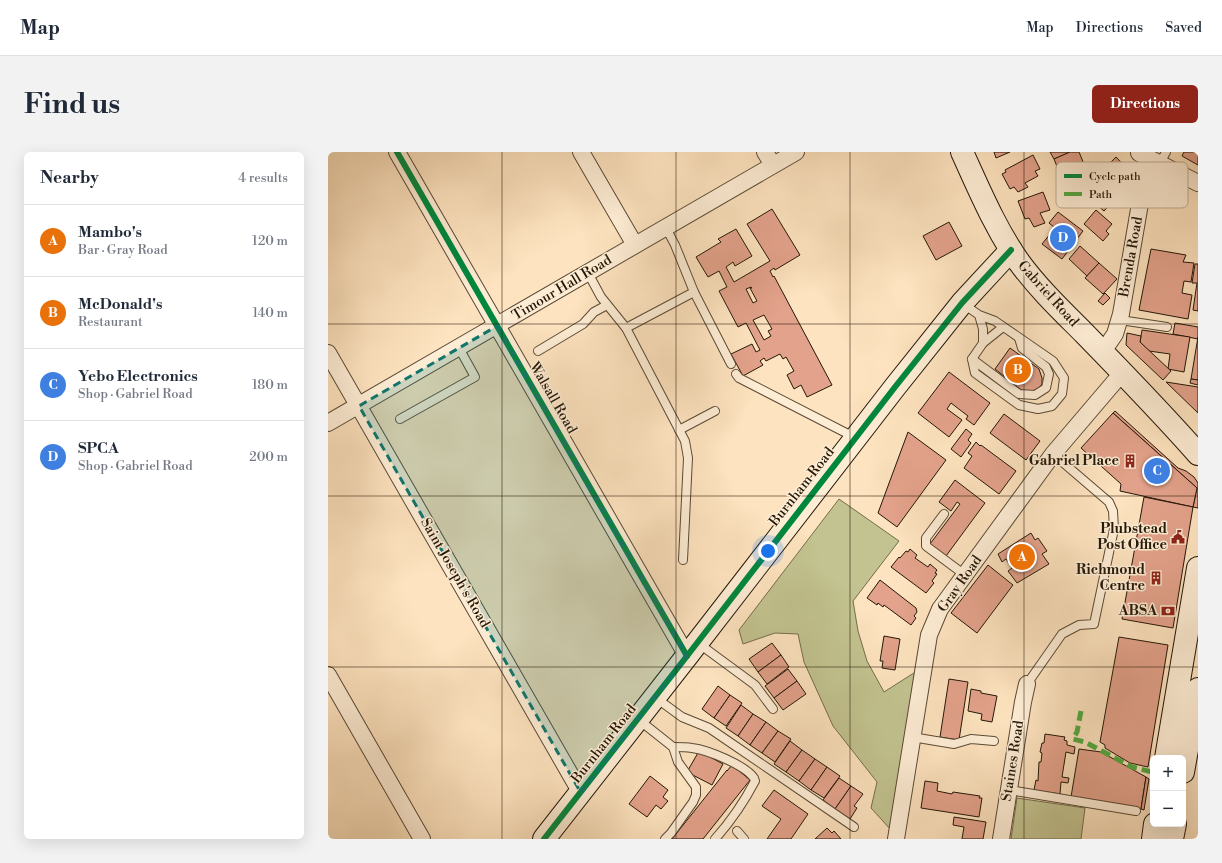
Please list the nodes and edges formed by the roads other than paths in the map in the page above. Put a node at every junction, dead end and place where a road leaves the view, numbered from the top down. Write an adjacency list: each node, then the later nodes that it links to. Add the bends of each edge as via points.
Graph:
1 (397, 152): 19 (street, Walsall Road)
2 (581, 152): 12 (street)
3 (796, 152): 6 (street, Timour Hall Road)
4 (962, 152): 13 (street, Gabriel Road)
5 (1153, 156): 7 (street)
6 (769, 159): 11 (street, Timour Hall Road)
7 (1163, 162)
8 (1188, 177): 9 (street)
9 (1198, 183)
10 (1143, 208): 18 (street, Brenda Road)
11 (666, 228): 12 (street, Timour Hall Road); 15 (lane)
12 (635, 245): 14 (street, Timour Hall Road)
13 (1010, 250): 17 (street, Burnham Road); 28 (street, Gabriel Road, via 1053,302)
14 (588, 273): 16 (lane); 19 (street, Timour Hall Road)
15 (694, 292): 22 (lane); 30 (lane)
16 (606, 305): 22 (lane); 26 (lane, via 594,312 583,324)
17 (971, 309): 20 (lane); 24 (lane, via 983,329); 40 (street, Burnham Road, via 895,387)
18 (1120, 320): 21 (lane); 28 (street, Brenda Road, via 1115,334)
19 (497, 326): 25 (street, Timour Hall Road); 47 (street, Walsall Road)
20 (1003, 327): 23 (lane); 24 (lane)
21 (1167, 327)
22 (626, 328): 38 (lane)
23 (1019, 338): 29 (lane, via 1022,348 1046,367 1049,374 1046,388 1035,395 1020,394); 29 (lane, via 1054,361 1064,378 1062,394 1052,406 1038,409 1019,405 975,373)
24 (984, 343): 29 (lane)
25 (459, 348): 33 (street, Timour Hall Road); 36 (lane, via 475,377)
26 (538, 351)
27 (328, 353): 33 (street, Saint Joseph's Road)
28 (1102, 353): 31 (street, Gabriel Road)
29 (972, 359)
30 (731, 364)
31 (1122, 372): 35 (street, Gabriel Road); 41 (street, Gray Road)
32 (736, 374): 40 (lane, via 739,378)
33 (358, 406): 37 (street, Timour Hall Road); 60 (street, Saint Joseph's Road)
34 (715, 411): 38 (lane)
35 (1164, 415): 39 (street, Gabriel Road); 42 (street, Gabriel Road)
36 (400, 420)
37 (328, 423)
38 (679, 430): 44 (lane, via 685,441 688,458)
39 (1198, 434)
40 (856, 438): 47 (street, Burnham Road)
41 (1053, 454): 46 (street, Gray Road); 49 (lane, via 1109,502 1113,511 1114,529 1094,624 1079,625 1062,634)
42 (1198, 454)
43 (944, 514): 46 (lane, via 926,538 926,546)
44 (683, 560)
45 (1198, 568): 57 (street)
46 (965, 575): 54 (street, Gray Road, via 940,609 929,635)
47 (693, 649): 51 (street, Burnham Road); 52 (lane, via 755,685)
48 (328, 675): 67 (street)
49 (1027, 684): 59 (street, Staines Road)
50 (1198, 689): 58 (street)
51 (655, 698): 53 (street, Burnham Road); 64 (lane, via 682,717 710,728)
52 (773, 710)
53 (638, 719): 56 (lane); 60 (street, Burnham Road)
54 (912, 737): 55 (lane, via 954,744 971,738); 71 (street, Gray Road)
55 (994, 741)
56 (673, 747): 68 (lane, via 678,762 696,787 696,795); 69 (lane, via 692,747 711,752 746,770 754,778 755,781 745,800)
57 (1167, 755)
58 (1186, 755)
59 (1009, 790): 61 (lane); 72 (street, Staines Road)
60 (581, 792): 66 (street, Burnham Road)
61 (1136, 811)
62 (1155, 827): 73 (street)
63 (1174, 827): 74 (street)
64 (854, 828)
65 (737, 831): 70 (lane)
66 (549, 837)
67 (422, 839)
68 (665, 839)
69 (715, 839)
70 (744, 839)
71 (896, 839)
72 (1001, 839)
73 (1153, 839)
74 (1172, 839)

